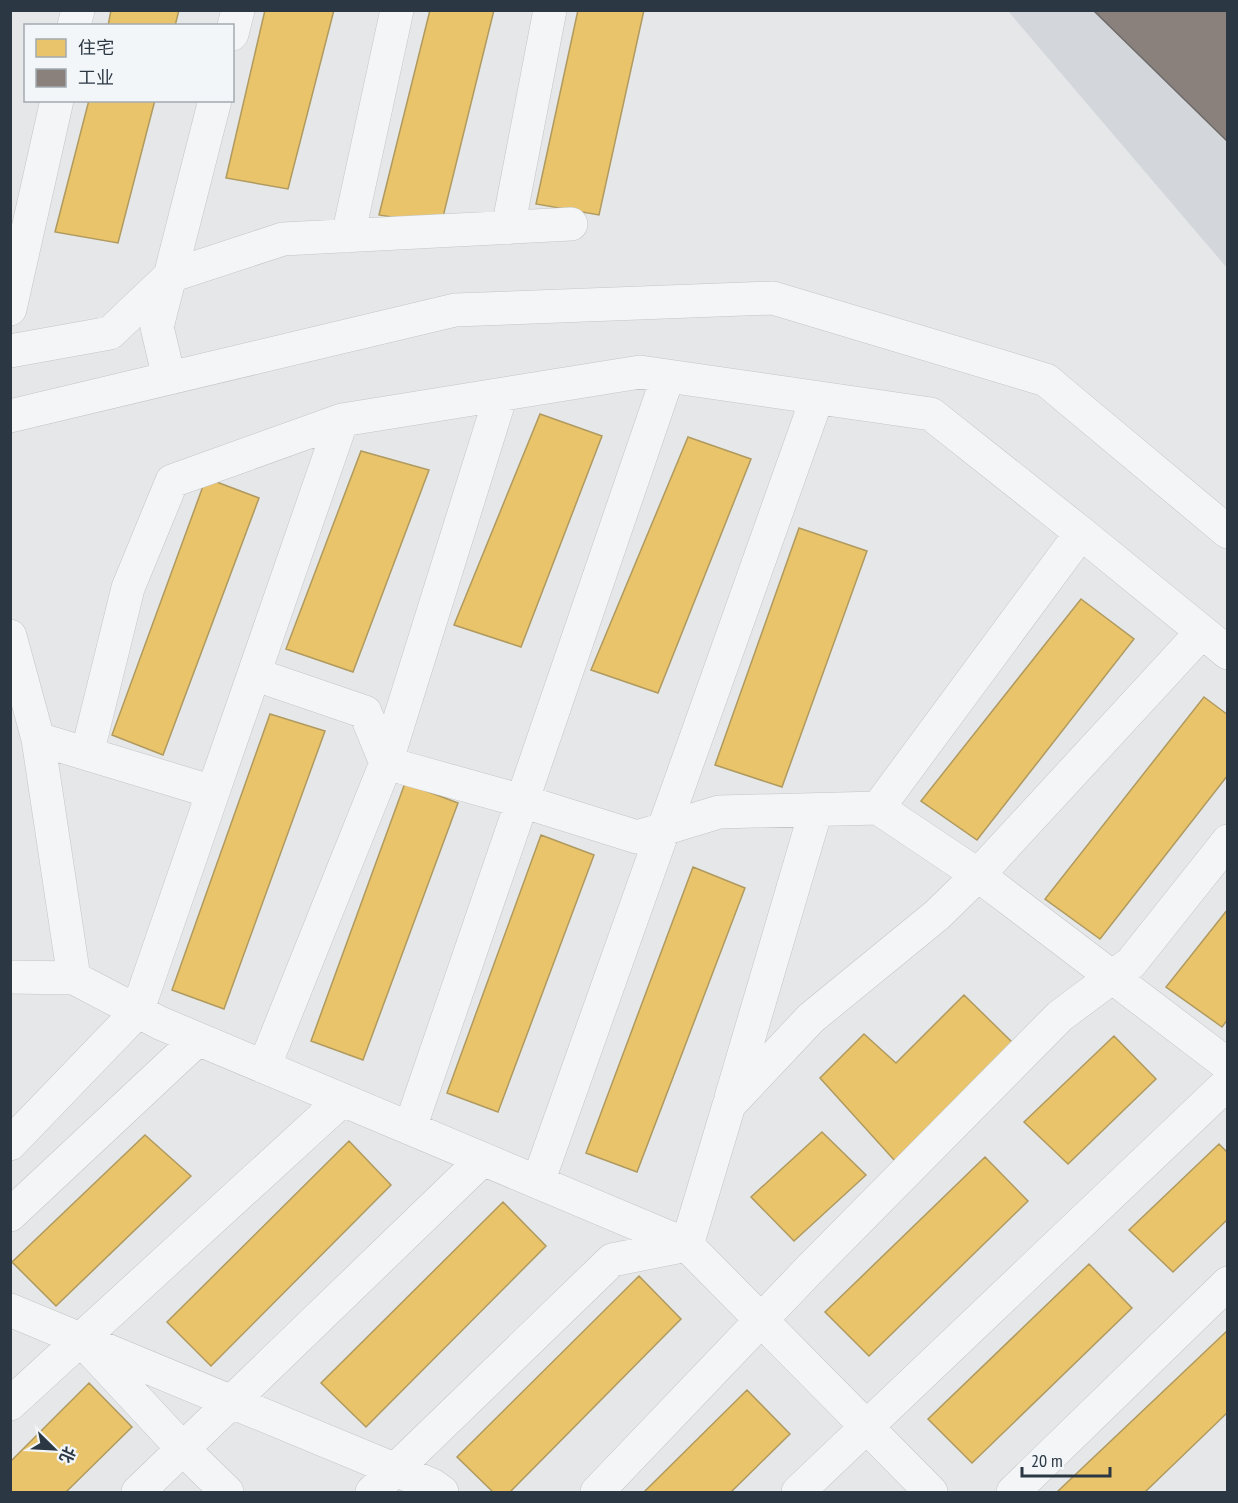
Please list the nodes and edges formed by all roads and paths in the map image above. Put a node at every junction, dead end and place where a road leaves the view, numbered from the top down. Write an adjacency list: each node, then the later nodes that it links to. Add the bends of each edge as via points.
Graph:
1 (238, 10): 4 (street)
2 (397, 10): 9 (street)
3 (550, 10): 8 (street)
4 (234, 26)
5 (57, 102): 11 (street)
6 (214, 102): 10 (street)
7 (571, 224): 8 (street)
8 (508, 228): 9 (street)
9 (348, 236): 10 (street, via 284,239)
10 (170, 276): 12 (street, via 110,333); 14 (street, via 157,327)
11 (10, 309)
12 (10, 351)
13 (668, 376): 15 (street, via 640,372); 16 (street); 29 (street)
14 (169, 378): 17 (street); 19 (street, via 455,310 773,298 1046,380)
15 (501, 395): 18 (street); 27 (street)
16 (817, 398): 20 (street, via 931,414); 32 (street)
17 (10, 416)
18 (342, 420): 24 (street); 26 (street, via 172,481 128,588)
19 (1227, 532)
20 (1081, 533): 21 (street); 30 (street)
21 (1202, 632): 23 (street); 34 (street)
22 (10, 636): 25 (street)
23 (1227, 653)
24 (254, 674): 27 (street, via 365,712); 28 (street)
25 (38, 739): 26 (street); 36 (street)
26 (87, 754): 28 (street)
27 (386, 763): 29 (street); 41 (street)
28 (213, 792): 38 (street)
29 (522, 801): 32 (street, via 637,837); 45 (street)
30 (878, 808): 31 (street); 34 (street)
31 (816, 810): 32 (street, via 719,812); 44 (street)
32 (664, 828): 48 (street)
33 (1227, 841): 37 (street, via 1131,963)
34 (978, 875): 37 (street); 44 (street, via 937,915 811,1018)
35 (10, 977): 36 (street)
36 (74, 978): 38 (street)
37 (1112, 978): 40 (street); 53 (street, via 1060,1016)
38 (137, 1012): 39 (street); 46 (street)
39 (198, 1039): 41 (street); 49 (street)
40 (1227, 1065)
41 (264, 1067): 43 (street)
42 (1227, 1083): 57 (street)
43 (342, 1100): 45 (street); 54 (street)
44 (729, 1105): 50 (street)
45 (410, 1128): 47 (street)
46 (10, 1144)
47 (483, 1159): 48 (street); 55 (street)
48 (538, 1182): 50 (street)
49 (10, 1215)
50 (687, 1245): 53 (street); 59 (street, via 612,1260)
51 (1227, 1283): 67 (street)
52 (10, 1310): 54 (street)
53 (761, 1320): 57 (street); 64 (street)
54 (81, 1339): 55 (street); 56 (street); 58 (street)
55 (232, 1402): 58 (street); 59 (street)
56 (10, 1404)
57 (867, 1427): 65 (street); 66 (street)
58 (183, 1449): 60 (street); 61 (street)
59 (395, 1470): 62 (street); 63 (street)
60 (138, 1492)
61 (227, 1492)
62 (372, 1492)
63 (442, 1492)
64 (597, 1492)
65 (798, 1492)
66 (931, 1492)
67 (1013, 1492)

